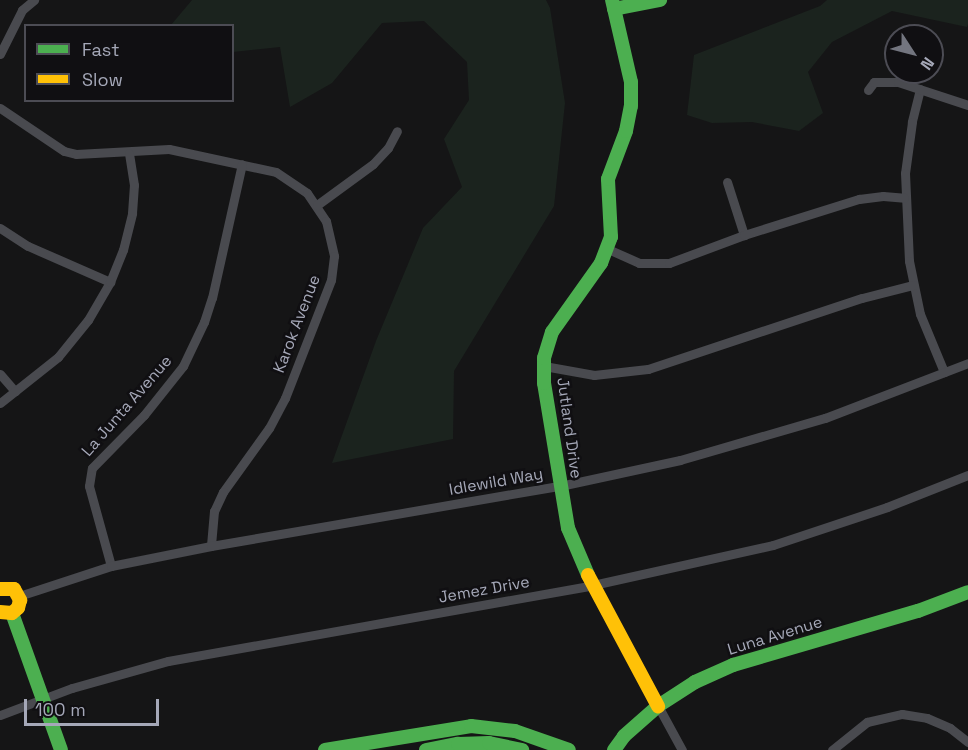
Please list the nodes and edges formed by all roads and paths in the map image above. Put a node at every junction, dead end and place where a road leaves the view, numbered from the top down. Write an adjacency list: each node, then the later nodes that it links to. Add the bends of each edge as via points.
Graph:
1 (34, 0): 4 (street, via 22,10)
2 (660, 0): 3 (street)
3 (613, 5): 17 (street, Jutland Drive, via 631,82 631,106 608,179 612,218)
4 (0, 54)
5 (920, 89): 6 (street, via 898,82 874,82); 7 (street); 13 (street, via 912,122)
6 (868, 90)
7 (968, 105)
8 (0, 108): 10 (street, via 64,152)
9 (397, 131): 14 (street, via 374,164)
10 (129, 153): 11 (street, via 169,149); 18 (street, via 134,185 132,213)
11 (242, 164): 14 (street, via 276,172 292,181); 29 (street, La Junta Avenue, via 212,298 183,366 144,415 92,468 89,486)
12 (728, 182): 16 (street)
13 (904, 198): 16 (street, via 859,199); 19 (street)
14 (317, 205): 28 (street, Karok Avenue, via 333,243 332,280 285,398 269,428 222,492 214,511)
15 (0, 228): 18 (street, via 28,246)
16 (744, 235): 17 (street, via 669,263 649,265)
17 (608, 249): 21 (street, Jutland Drive, via 552,332)
18 (110, 282): 24 (street, via 88,320 58,357)
19 (913, 285): 21 (street, via 862,298 648,369 594,375); 22 (street, via 920,314)
20 (968, 363): 22 (street, Idlewild Way)
21 (544, 366): 27 (street, Jutland Drive)
22 (944, 372): 27 (street, Idlewild Way, via 762,438)
23 (0, 374): 24 (street)
24 (15, 391): 25 (street)
25 (0, 403)
26 (968, 475): 30 (street, Jemez Drive, via 773,545)
27 (560, 486): 28 (street, Idlewild Way); 30 (street, Jutland Drive, via 568,528)
28 (211, 546): 29 (street, Idlewild Way)
29 (111, 566): 33 (street, Idlewild Way)
30 (593, 585): 35 (street, Jemez Drive, via 168,661); 36 (street, Jutland Drive)
31 (1, 587): 33 (street, via 10,588)
32 (968, 592): 36 (street, Luna Avenue, via 918,611 733,665 694,682)
33 (19, 596): 34 (street, via 18,608)
34 (6, 612): 35 (street)
35 (43, 698): 37 (street, Jemez Drive); 39 (street)
36 (658, 706): 44 (street, Luna Avenue); 45 (street, Jutland Drive)
37 (0, 715)
38 (968, 742): 46 (street, via 927,718 902,714 867,722)
39 (61, 750)
40 (325, 750): 43 (street, via 471,726 515,731)
41 (426, 750): 42 (street, via 489,743)
42 (522, 750)
43 (569, 750)
44 (614, 750)
45 (682, 750)
46 (832, 750)

